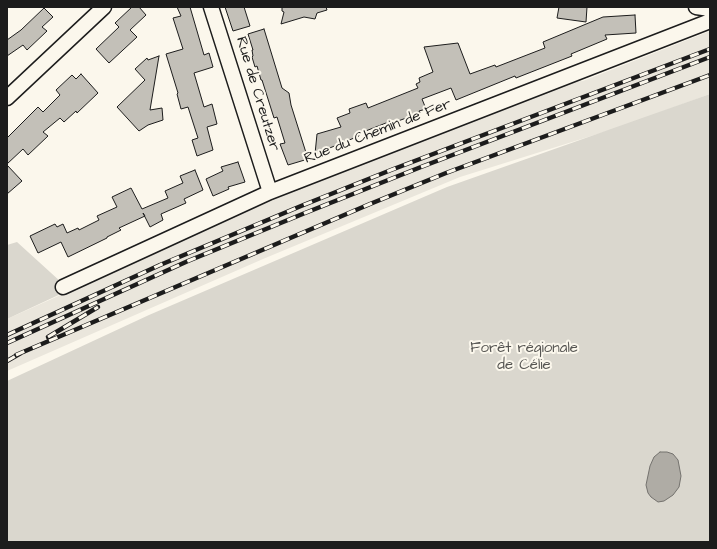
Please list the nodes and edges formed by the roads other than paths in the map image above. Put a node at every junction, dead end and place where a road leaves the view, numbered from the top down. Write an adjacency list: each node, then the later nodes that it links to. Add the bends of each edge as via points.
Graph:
1 (104, 7): 6 (street)
2 (211, 7): 7 (street, Rue de Creutzer)
3 (696, 7): 4 (street)
4 (710, 9)
5 (710, 21): 7 (street, Rue du Chemin de Fer)
6 (7, 98)
7 (270, 192): 8 (street, Rue du Chemin de Fer)
8 (63, 287)

